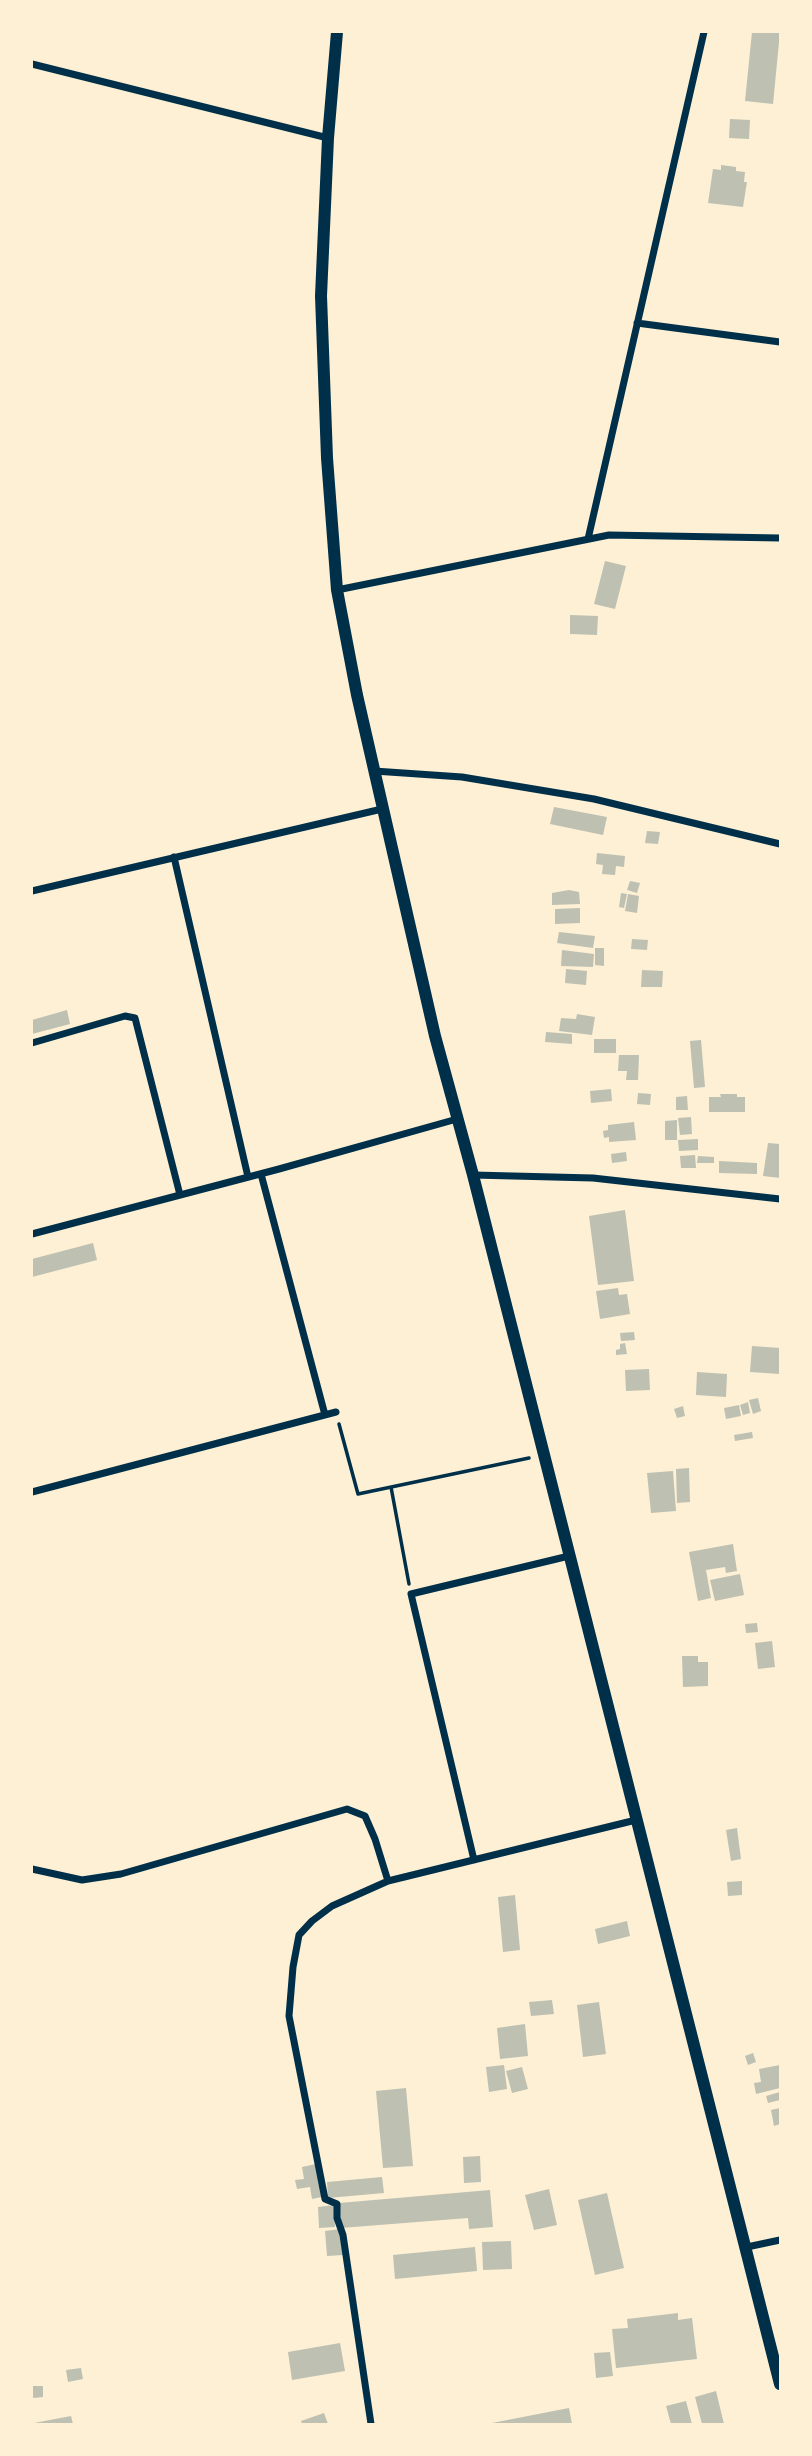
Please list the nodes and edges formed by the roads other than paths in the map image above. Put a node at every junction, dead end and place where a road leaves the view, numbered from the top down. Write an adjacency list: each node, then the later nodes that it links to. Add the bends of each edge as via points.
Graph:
1 (337, 32): 4 (highway)
2 (704, 32): 5 (street)
3 (32, 64): 4 (street)
4 (328, 138): 9 (highway, via 321,296)
5 (637, 323): 6 (street); 8 (street)
6 (780, 342)
7 (780, 538): 8 (street, via 609,535)
8 (587, 539): 9 (street)
9 (337, 590): 10 (highway)
10 (374, 771): 11 (highway); 12 (street, via 462,777 594,799)
11 (383, 809): 13 (street); 16 (highway)
12 (780, 844)
13 (174, 857): 14 (street); 19 (street)
14 (32, 891)
15 (32, 1042): 20 (street, via 125,1016 135,1018)
16 (457, 1119): 17 (street); 18 (highway)
17 (261, 1174): 19 (street); 24 (street)
18 (473, 1175): 21 (street, via 593,1178); 26 (highway)
19 (248, 1177): 20 (street)
20 (180, 1195): 22 (street)
21 (780, 1199)
22 (32, 1234)
23 (336, 1412): 24 (street)
24 (325, 1415): 25 (street)
25 (32, 1492)
26 (569, 1556): 27 (highway); 28 (street, via 411,1594)
27 (635, 1820): 28 (street); 32 (highway)
28 (474, 1860): 30 (street)
29 (32, 1869): 30 (street, via 82,1880 121,1874 347,1809 365,1816)
30 (388, 1881): 34 (street, via 332,1906 299,1935 289,2016 325,2199 337,2204)
31 (780, 2240): 32 (street)
32 (747, 2247): 33 (highway)
33 (780, 2384)
34 (370, 2422): 35 (street)
35 (361, 2424)

